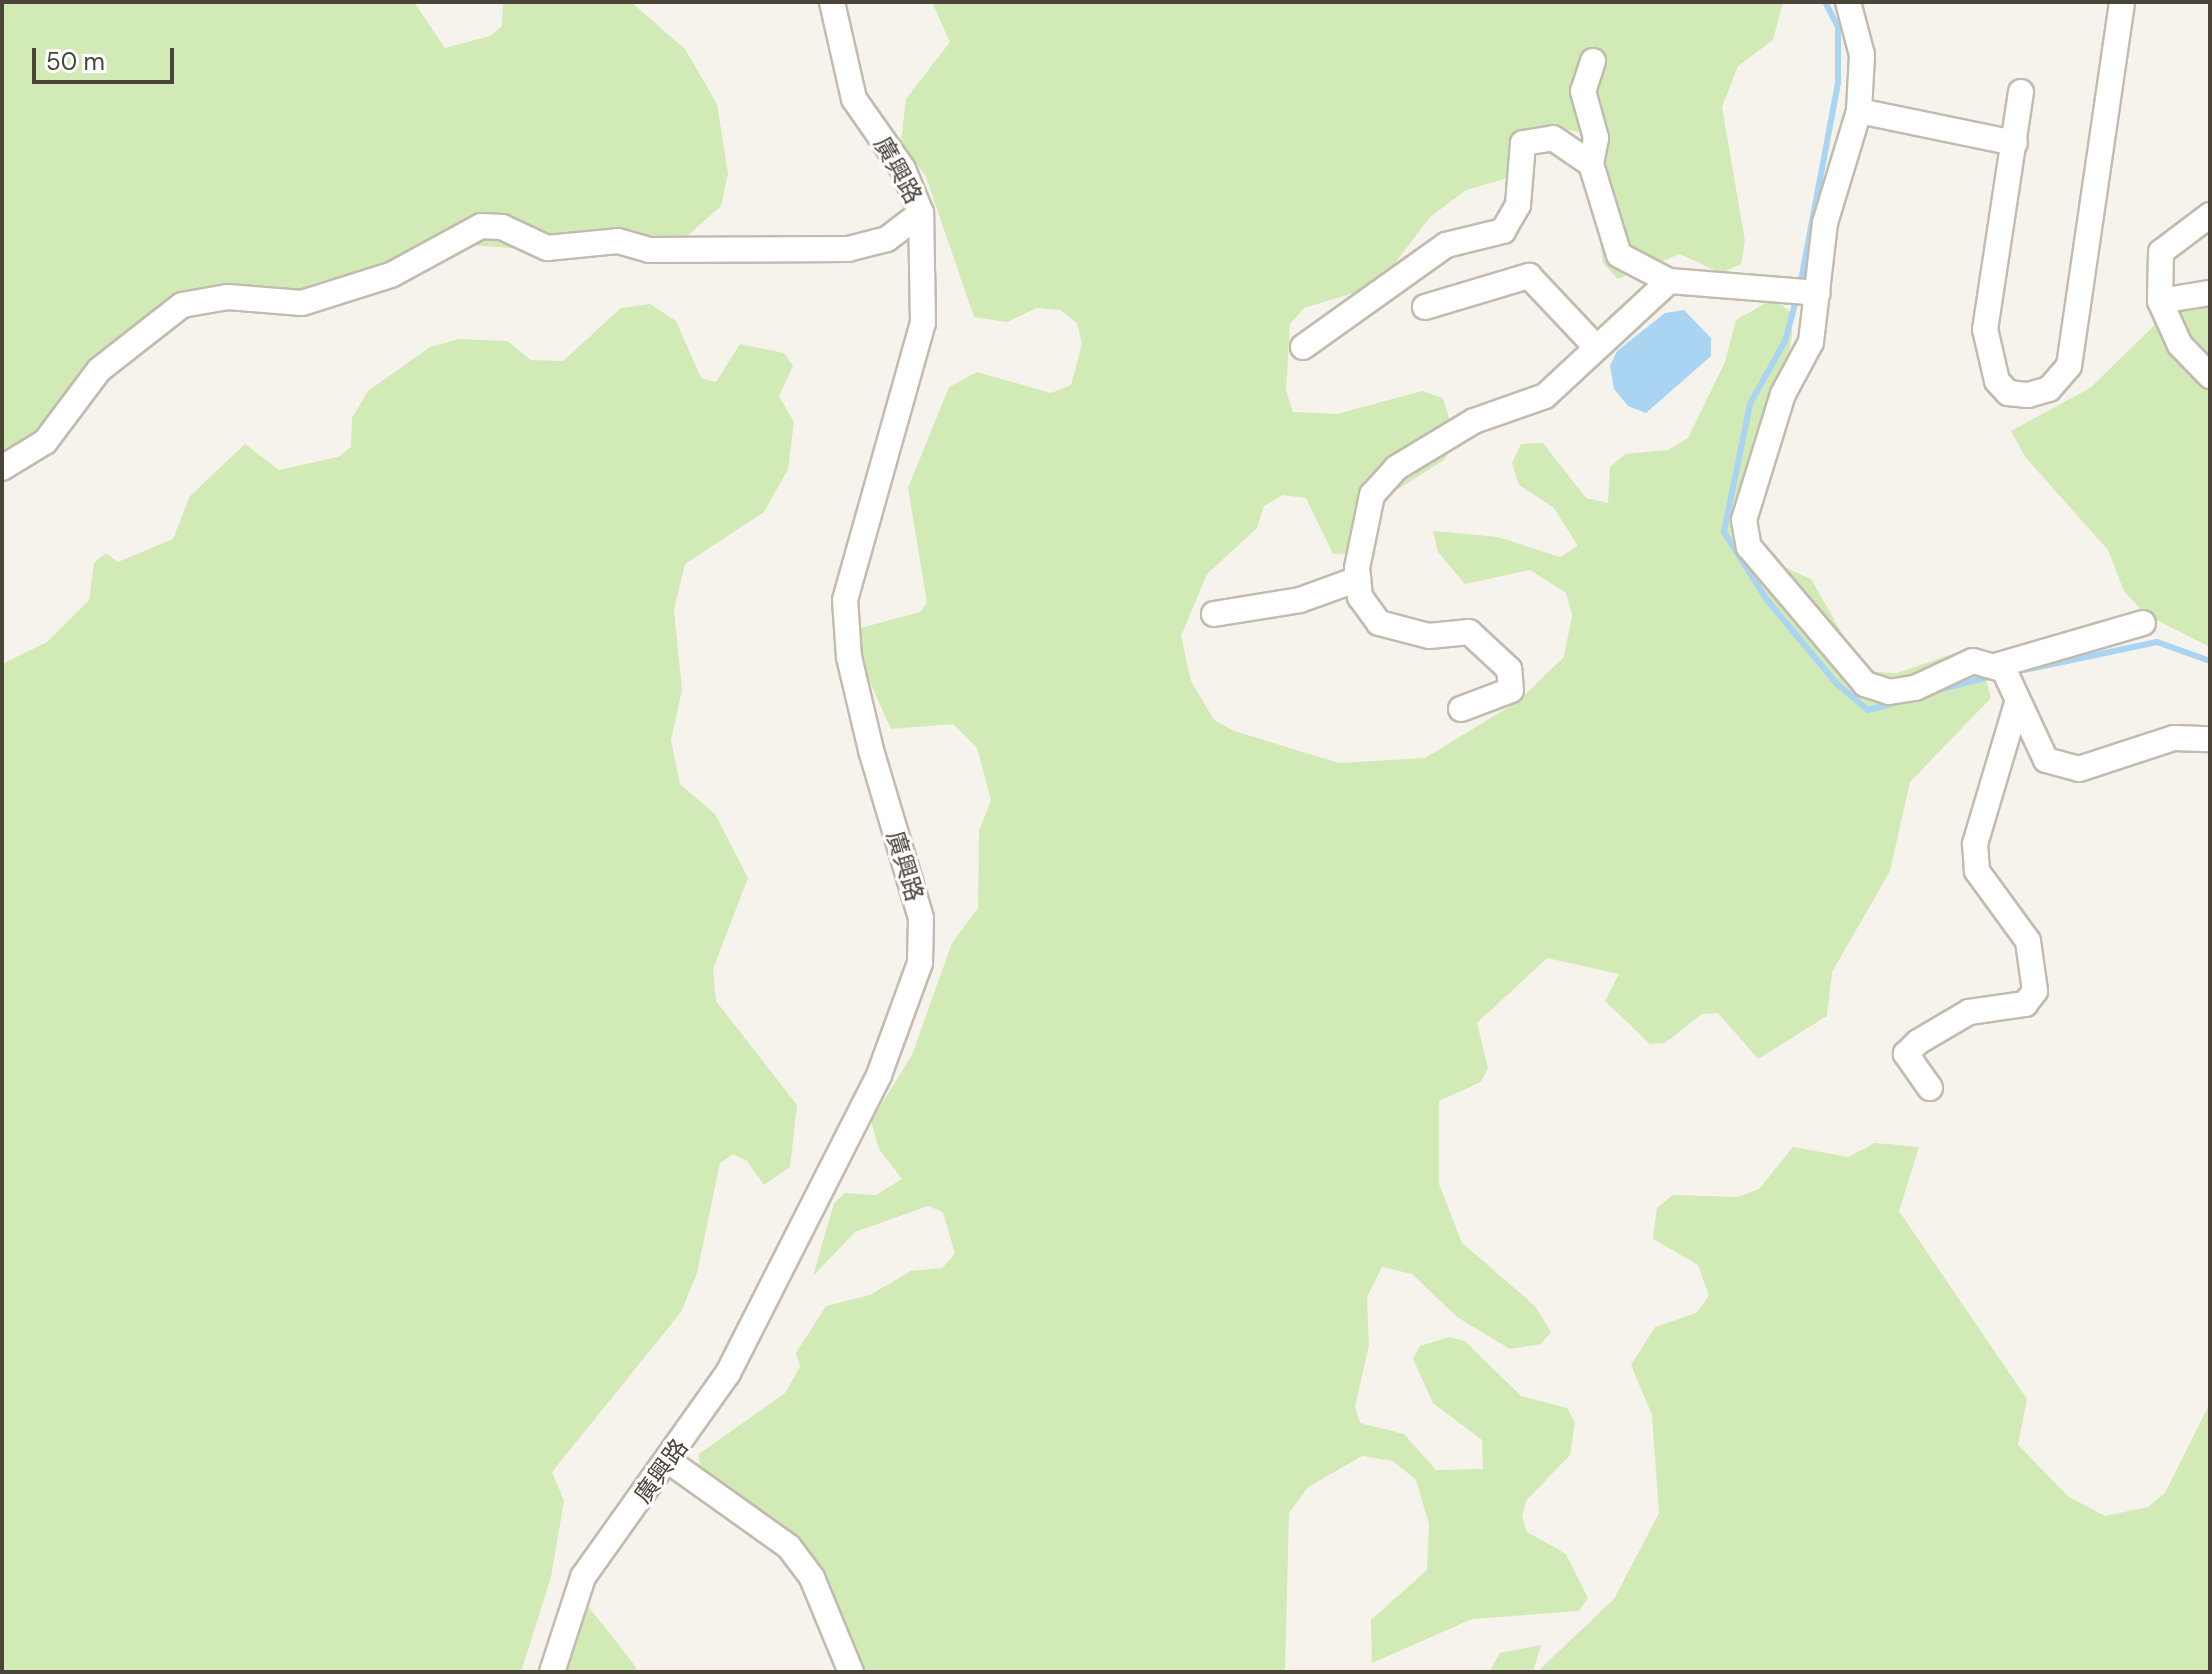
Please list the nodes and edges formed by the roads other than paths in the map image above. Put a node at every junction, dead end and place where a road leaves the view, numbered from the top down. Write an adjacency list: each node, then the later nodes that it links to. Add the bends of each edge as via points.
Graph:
1 (832, 2): 9 (street, 廣興路, via 854,99 903,169)
2 (1848, 2): 6 (street, via 1862,55)
3 (2122, 2): 7 (street, via 2069,366 2049,389 2028,395 2008,393 1997,381 1985,329)
4 (1593, 61): 8 (street, via 1583,91 1596,138)
5 (2021, 92): 7 (street)
6 (1859, 111): 7 (street); 12 (street, via 1825,223)
7 (2015, 143)
8 (1591, 164): 11 (street, via 1619,255); 17 (street, via 1553,138 1523,143 1518,205 1503,231 1446,245)
9 (921, 213): 19 (street, via 887,239 848,249 649,250 618,241 547,248 502,227 481,226 391,275 302,303 228,297 182,305 99,370 45,442); 27 (street, 廣興路, via 923,323 845,600 849,657 867,735 921,918 920,963 879,1075 827,1179 728,1373)
10 (2210, 215): 14 (street, via 2161,252)
11 (1669, 281): 12 (street); 16 (street)
12 (1814, 292): 23 (street, via 1811,342 1783,394 1744,520 1749,547 1865,684 1889,692 1915,688 1973,661)
13 (2210, 293): 14 (street)
14 (2160, 301): 18 (street, via 2180,345)
15 (1425, 307): 16 (street, via 1529,276)
16 (1594, 345): 20 (street, via 1545,396 1474,421 1396,468 1364,517)
17 (1303, 347)
18 (2208, 371)
19 (2, 468)
20 (1358, 579): 21 (street, via 1300,600); 24 (street, via 1360,597 1379,623 1429,636 1469,632 1498,652 1511,690)
21 (1214, 614)
22 (2143, 623): 23 (street)
23 (2006, 681): 25 (street, via 2046,760 2079,769 2174,738); 26 (street, via 1975,844 1977,871 2028,941 2035,991 2025,1004 1969,1012 1918,1042 1906,1054)
24 (1461, 709)
25 (2210, 739)
26 (1930, 1088)
27 (670, 1462): 28 (street, 廣興路, via 583,1577); 29 (street, via 789,1547 812,1578)
28 (552, 1672)
29 (851, 1672)

